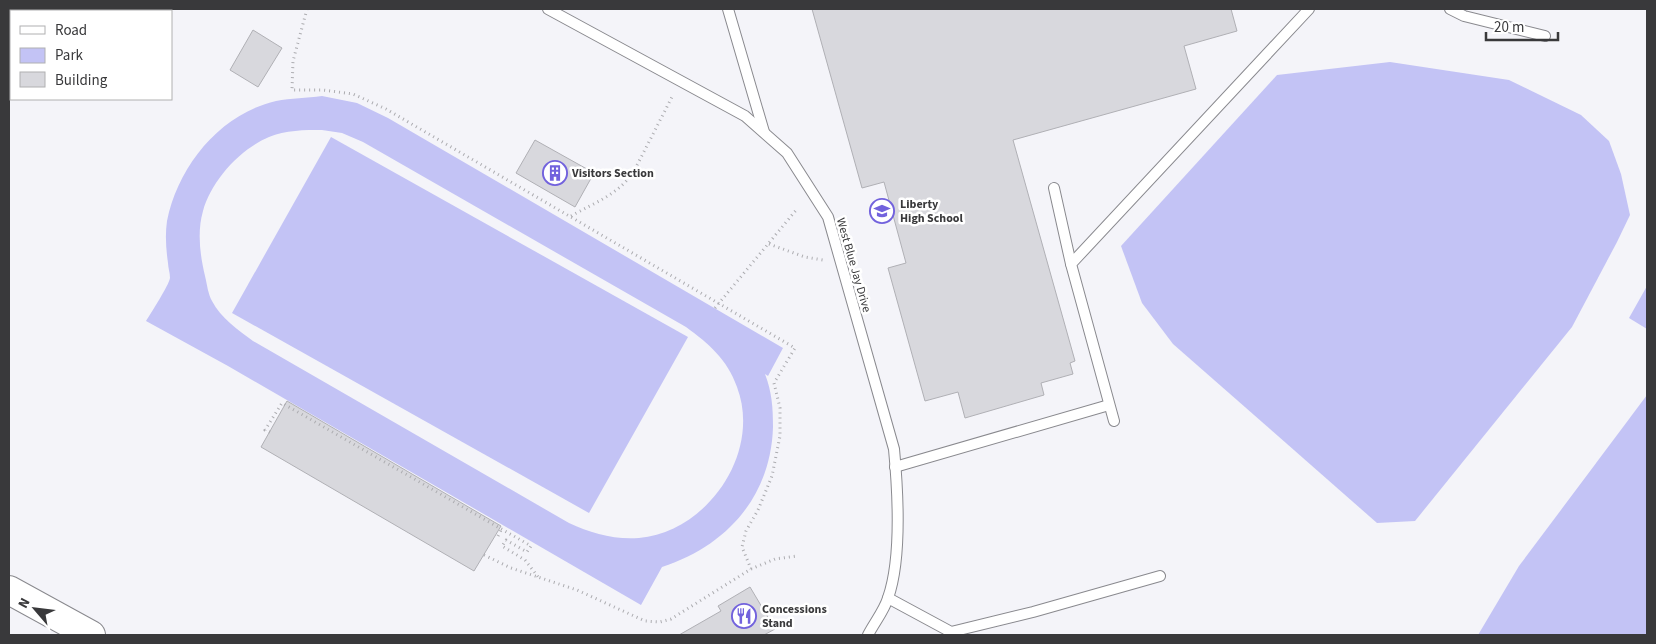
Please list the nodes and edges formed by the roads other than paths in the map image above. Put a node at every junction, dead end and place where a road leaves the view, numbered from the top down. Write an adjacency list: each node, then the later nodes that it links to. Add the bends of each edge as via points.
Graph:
1 (548, 9): 6 (lane, West Blue Jay Drive, via 745,116)
2 (728, 9): 6 (lane)
3 (1309, 9): 8 (lane)
4 (1450, 9): 5 (lane, via 1464,16)
5 (1545, 36)
6 (764, 133): 11 (lane, West Blue Jay Drive, via 787,153 828,217 892,444)
7 (1054, 188): 8 (lane)
8 (1071, 264): 9 (lane)
9 (1109, 405): 10 (lane); 11 (lane)
10 (1114, 421)
11 (895, 467): 14 (lane, West Blue Jay Drive, via 898,526 895,568)
12 (1160, 576): 14 (lane, via 950,632)
13 (9, 590): 15 (main road)
14 (888, 598): 16 (lane, West Blue Jay Drive)
15 (91, 635)
16 (868, 635)

